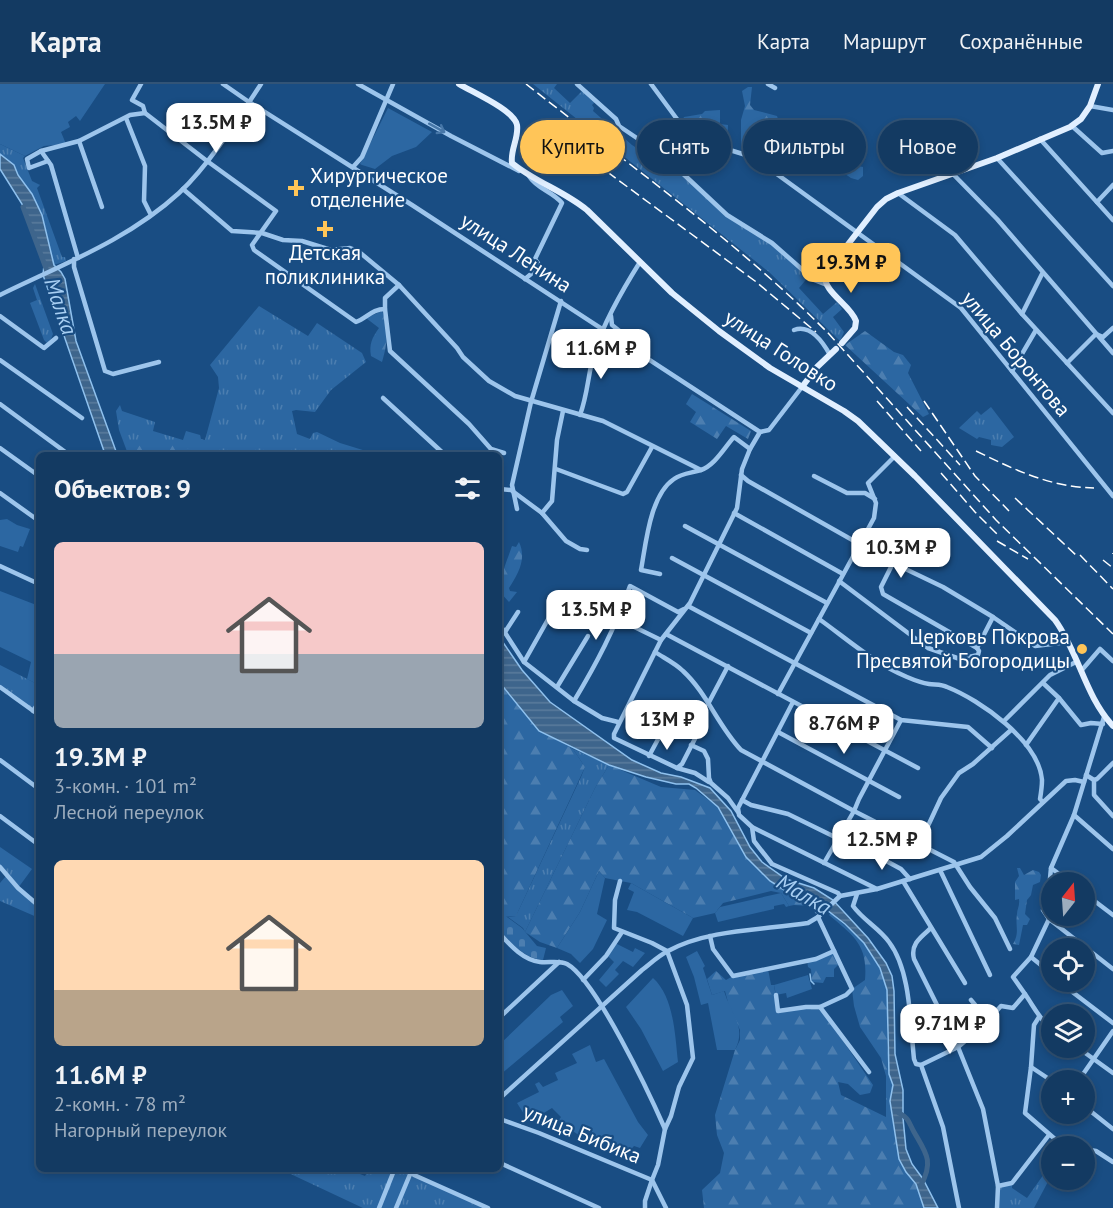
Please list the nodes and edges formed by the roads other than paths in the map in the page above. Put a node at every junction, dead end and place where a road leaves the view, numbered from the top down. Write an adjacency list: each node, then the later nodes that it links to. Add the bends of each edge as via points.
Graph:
1 (141, 84): 12 (street)
2 (224, 84): 14 (street, улица Ленина)
3 (261, 84): 14 (street)
4 (358, 84): 13 (street, улица Головко)
5 (393, 84): 13 (street)
6 (459, 84): 32 (main road, via 511,115 517,124 512,163)
7 (577, 84): 21 (street, via 619,126)
8 (651, 84): 19 (street)
9 (768, 84): 11 (street)
10 (1098, 84): 15 (main road)
11 (775, 88)
12 (133, 100): 17 (street, via 143,106); 18 (street, via 134,109)
13 (386, 100): 31 (street, via 362,157); 33 (street, улица Головко, one-way to 33)
14 (249, 102): 29 (street); 31 (street, улица Ленина)
15 (1090, 106): 16 (street); 20 (main road)
16 (1113, 110)
17 (145, 113): 18 (street); 29 (street)
18 (128, 116): 23 (street); 42 (street, via 145,166 144,201)
19 (678, 120)
20 (1071, 126): 22 (main road); 26 (street, via 1102,153)
21 (637, 138)
22 (1040, 139): 27 (main road); 40 (street)
23 (79, 141): 25 (street); 41 (street)
24 (731, 150): 45 (street, улица Боронтова, via 763,164)
25 (42, 151): 28 (street); 28 (street, via 27,159 29,168)
26 (1113, 151)
27 (997, 158): 30 (main road); 52 (street)
28 (48, 161): 46 (street)
29 (207, 161): 38 (street); 44 (street, via 276,211)
30 (978, 165)
31 (353, 167): 49 (street, улица Ленина)
32 (520, 168)
33 (520, 170)
34 (528, 174): 47 (main road, улица Головко, via 573,198); 49 (street, via 534,184 562,203 535,258 538,262)
35 (684, 174): 51 (street, via 727,215 772,243 814,280)
36 (953, 174): 39 (main road); 48 (street)
37 (1113, 185): 40 (street)
38 (183, 189): 42 (street); 44 (street, via 232,231)
39 (898, 193): 45 (main road, via 877,207); 57 (street, via 955,235)
40 (1097, 202): 43 (street)
41 (102, 207)
42 (151, 215): 46 (street)
43 (1113, 220)
44 (262, 232): 50 (street, via 324,249 358,250); 55 (street, via 252,245 258,253 356,321)
45 (856, 232): 51 (main road, via 826,271); 73 (street, улица Боронтова, via 961,309)
46 (76, 259): 53 (street); 71 (street, via 74,267 105,371 113,374)
47 (640, 262): 56 (street); 74 (main road, улица Головко, via 718,331)
48 (1042, 274): 57 (street); 63 (street)
49 (525, 279): 54 (street, улица Ленина)
50 (399, 285): 55 (street, via 385,298); 76 (street, via 489,381)
51 (826, 285): 65 (main road, via 856,321)
52 (1113, 286)
53 (0, 295)
54 (561, 301): 60 (street, улица Ленина); 76 (street)
55 (385, 309): 88 (street, via 390,351 491,449)
56 (612, 313): 60 (street); 67 (street, via 612,325 636,344)
57 (1022, 314): 62 (street)
58 (0, 316): 64 (street, via 44,348)
59 (1113, 328): 63 (street, via 1103,337)
60 (603, 329): 67 (street, улица Ленина); 80 (street)
61 (794, 330): 69 (street, via 801,328 812,333)
62 (1036, 330): 72 (street); 73 (street)
63 (1096, 334): 68 (street); 72 (street)
64 (56, 338)
65 (842, 343)
66 (836, 349): 69 (main road)
67 (635, 350): 82 (street, улица Ленина)
68 (1113, 353)
69 (830, 354): 74 (main road)
70 (0, 360): 81 (street)
71 (159, 362)
72 (1068, 363): 79 (street)
73 (1012, 371): 98 (street, улица Боронтова)
74 (802, 387): 82 (street, via 769,430); 89 (main road, улица Головко, via 851,415)
75 (383, 398): 87 (street)
76 (531, 402): 78 (street); 96 (street)
77 (0, 404): 86 (street)
78 (563, 411): 80 (street); 90 (street)
79 (1113, 413)
80 (580, 415): 83 (street, via 615,426)
81 (82, 418)
82 (760, 432): 85 (street)
83 (652, 447): 90 (street, via 623,494); 91 (street)
84 (0, 448): 92 (street)
85 (750, 449): 91 (street, via 734,437); 93 (street)
86 (65, 452)
87 (442, 452)
88 (501, 452)
89 (895, 456): 99 (street, via 868,483); 128 (main road, улица Головко, via 1055,620)
90 (556, 469): 101 (street, via 552,501)
91 (701, 470): 111 (street, via 673,479 654,508 641,570)
92 (36, 474)
93 (741, 475): 102 (street); 105 (street)
94 (814, 476): 99 (street, via 847,492 865,493)
95 (502, 489): 96 (street)
96 (512, 491): 100 (street); 101 (street)
97 (0, 493): 103 (street)
98 (1113, 496)
99 (875, 499): 105 (street, via 874,518)
100 (517, 509)
101 (542, 513): 107 (street, via 566,541)
102 (734, 513): 106 (street); 113 (street)
103 (36, 519)
104 (685, 526): 106 (street)
105 (859, 543): 109 (street); 113 (street)
106 (719, 544): 112 (street); 116 (street)
107 (586, 550)
108 (672, 558): 112 (street)
109 (893, 563): 120 (street); 130 (street, via 881,587 883,594)
110 (0, 566): 115 (street)
111 (660, 574)
112 (704, 574): 117 (street); 125 (street)
113 (843, 574): 114 (street)
114 (839, 581): 116 (street); 130 (street, via 937,652 960,659 978,655)
115 (36, 583)
116 (827, 603): 122 (street)
117 (688, 607): 121 (street, via 678,612 630,586); 126 (street); 135 (street)
118 (555, 608): 133 (street)
119 (518, 612): 124 (street)
120 (993, 616): 128 (street, via 1035,646); 130 (street)
121 (618, 619): 129 (street); 143 (street)
122 (819, 619): 125 (street); 152 (street, via 885,666 928,684 944,685 972,698)
123 (502, 628): 124 (street)
124 (505, 632): 133 (street)
125 (811, 633): 135 (street)
126 (666, 634): 129 (street); 136 (street)
127 (588, 636): 140 (street)
128 (1066, 639): 134 (main road, улица Головко)
129 (661, 640): 131 (street)
130 (976, 648)
131 (655, 652): 146 (street, via 682,670); 153 (street)
132 (1113, 661): 137 (street, via 1100,649)
133 (524, 662): 140 (street)
134 (1076, 662): 137 (main road, улица Головко); 138 (street)
135 (795, 663): 141 (street); 150 (street)
136 (728, 666): 141 (street); 146 (street)
137 (1081, 671): 151 (main road, улица Головко)
138 (1043, 683): 142 (street); 152 (street)
139 (0, 687): 148 (street)
140 (557, 687): 143 (street)
141 (778, 694): 144 (street)
142 (1059, 698): 151 (street, via 1081,725); 160 (street)
143 (574, 701): 153 (street, via 602,718)
144 (793, 702): 157 (street); 162 (street)
145 (677, 704): 163 (street)
146 (708, 704): 165 (street, via 727,736 741,750)
147 (36, 706): 148 (street)
148 (33, 711): 149 (street)
149 (36, 713)
150 (901, 720): 161 (street, via 968,727); 162 (street)
151 (1103, 720): 155 (main road, улица Головко); 158 (street)
152 (1004, 721): 156 (street)
153 (618, 722): 163 (street, via 614,738)
154 (702, 725): 159 (street)
155 (1113, 727): 158 (street)
156 (1011, 730): 160 (street); 161 (street)
157 (778, 732): 165 (street); 172 (street)
158 (1100, 734): 170 (street)
159 (691, 745): 167 (street); 174 (street, via 704,751)
160 (1026, 745): 178 (street, via 1040,773)
161 (992, 748): 187 (street, via 959,773 937,805)
162 (885, 749): 168 (street); 172 (street)
163 (649, 756): 167 (street)
164 (0, 760): 175 (street)
165 (763, 762): 177 (street); 180 (street)
166 (1113, 763): 169 (street)
167 (677, 768): 174 (street)
168 (918, 768)
169 (1110, 771): 171 (street)
170 (1086, 775): 171 (street); 173 (street)
171 (1094, 780): 183 (street, via 1094,795)
172 (868, 781): 176 (street); 180 (street)
173 (1084, 782): 178 (street, via 1066,781); 181 (street)
174 (711, 783): 179 (street)
175 (36, 787)
176 (899, 797)
177 (742, 800): 179 (street); 185 (street, via 788,814)
178 (1043, 802): 191 (street, via 991,850)
179 (738, 810): 184 (street)
180 (854, 811): 185 (street); 187 (street)
181 (1074, 815): 188 (street); 193 (street)
182 (0, 816): 186 (street)
183 (1113, 816)
184 (752, 827): 190 (street); 202 (street, via 754,841 772,864)
185 (839, 839): 190 (street)
186 (36, 843)
187 (920, 843): 191 (street)
188 (1113, 849)
189 (866, 850): 197 (street, via 901,869)
190 (824, 863): 200 (street)
191 (956, 866): 194 (street); 213 (street, via 995,918)
192 (0, 867): 204 (street)
193 (1051, 868): 195 (street); 196 (street)
194 (940, 870): 197 (street); 220 (street)
195 (1051, 872)
196 (1056, 872)
197 (910, 879): 199 (street)
198 (620, 881): 210 (street, via 614,928)
199 (903, 881): 200 (street); 209 (street)
200 (877, 889): 201 (street)
201 (857, 894): 202 (street); 237 (street, via 853,906 882,933 901,962 914,1059)
202 (840, 896): 205 (street)
203 (1095, 901): 206 (street)
204 (36, 903)
205 (820, 915): 211 (street, via 808,923); 215 (street)
206 (1113, 915)
207 (1046, 926): 216 (street)
208 (1058, 926): 219 (street)
209 (931, 928): 222 (street); 234 (street, via 915,944 913,956)
210 (622, 932): 214 (street); 221 (street)
211 (710, 936): 214 (street); 215 (street, via 713,949 733,976)
212 (502, 938): 217 (street, via 534,961)
213 (1010, 949)
214 (667, 951): 227 (street); 246 (street, via 687,1005 693,1058)
215 (834, 951): 228 (street, via 852,989)
216 (1031, 957): 218 (street); 224 (street, via 1013,977)
217 (559, 962): 221 (street, via 568,964); 229 (street)
218 (1041, 965)
219 (1113, 969)
220 (990, 975)
221 (583, 980): 227 (street)
222 (965, 983)
223 (1072, 992): 231 (street)
224 (1025, 994): 230 (street); 232 (street, via 1013,1008 1001,1006)
225 (776, 995): 228 (street, via 778,1011)
226 (971, 1000): 232 (street, via 981,1012 976,1020)
227 (602, 1007): 243 (street); 246 (street)
228 (820, 1007): 240 (street)
229 (502, 1015)
230 (1039, 1017): 238 (street, via 1034,1025)
231 (1113, 1023)
232 (982, 1028): 234 (street)
233 (1113, 1031): 235 (street)
234 (958, 1047): 237 (street); 255 (street, via 983,1108)
235 (1095, 1055)
236 (1093, 1058): 239 (street); 241 (street)
237 (921, 1065): 262 (street, via 943,1127)
238 (1031, 1067): 242 (street); 248 (street, via 1025,1113)
239 (1085, 1070)
240 (869, 1072)
241 (1113, 1073)
242 (1041, 1074)
243 (502, 1096)
244 (1095, 1115): 247 (street)
245 (502, 1120): 254 (street, улица Бибика)
246 (665, 1129): 254 (street)
247 (1113, 1129)
248 (1049, 1135): 255 (street, via 1012,1184)
249 (1095, 1151): 250 (street)
250 (1113, 1162)
251 (502, 1164): 259 (street)
252 (393, 1172): 256 (street)
253 (412, 1172): 257 (street); 258 (street)
254 (652, 1180): 260 (street); 261 (street)
255 (998, 1186): 263 (street)
256 (379, 1208)
257 (396, 1208)
258 (488, 1208)
259 (599, 1208)
260 (645, 1208)
261 (666, 1208)
262 (959, 1208)
263 (997, 1208)

